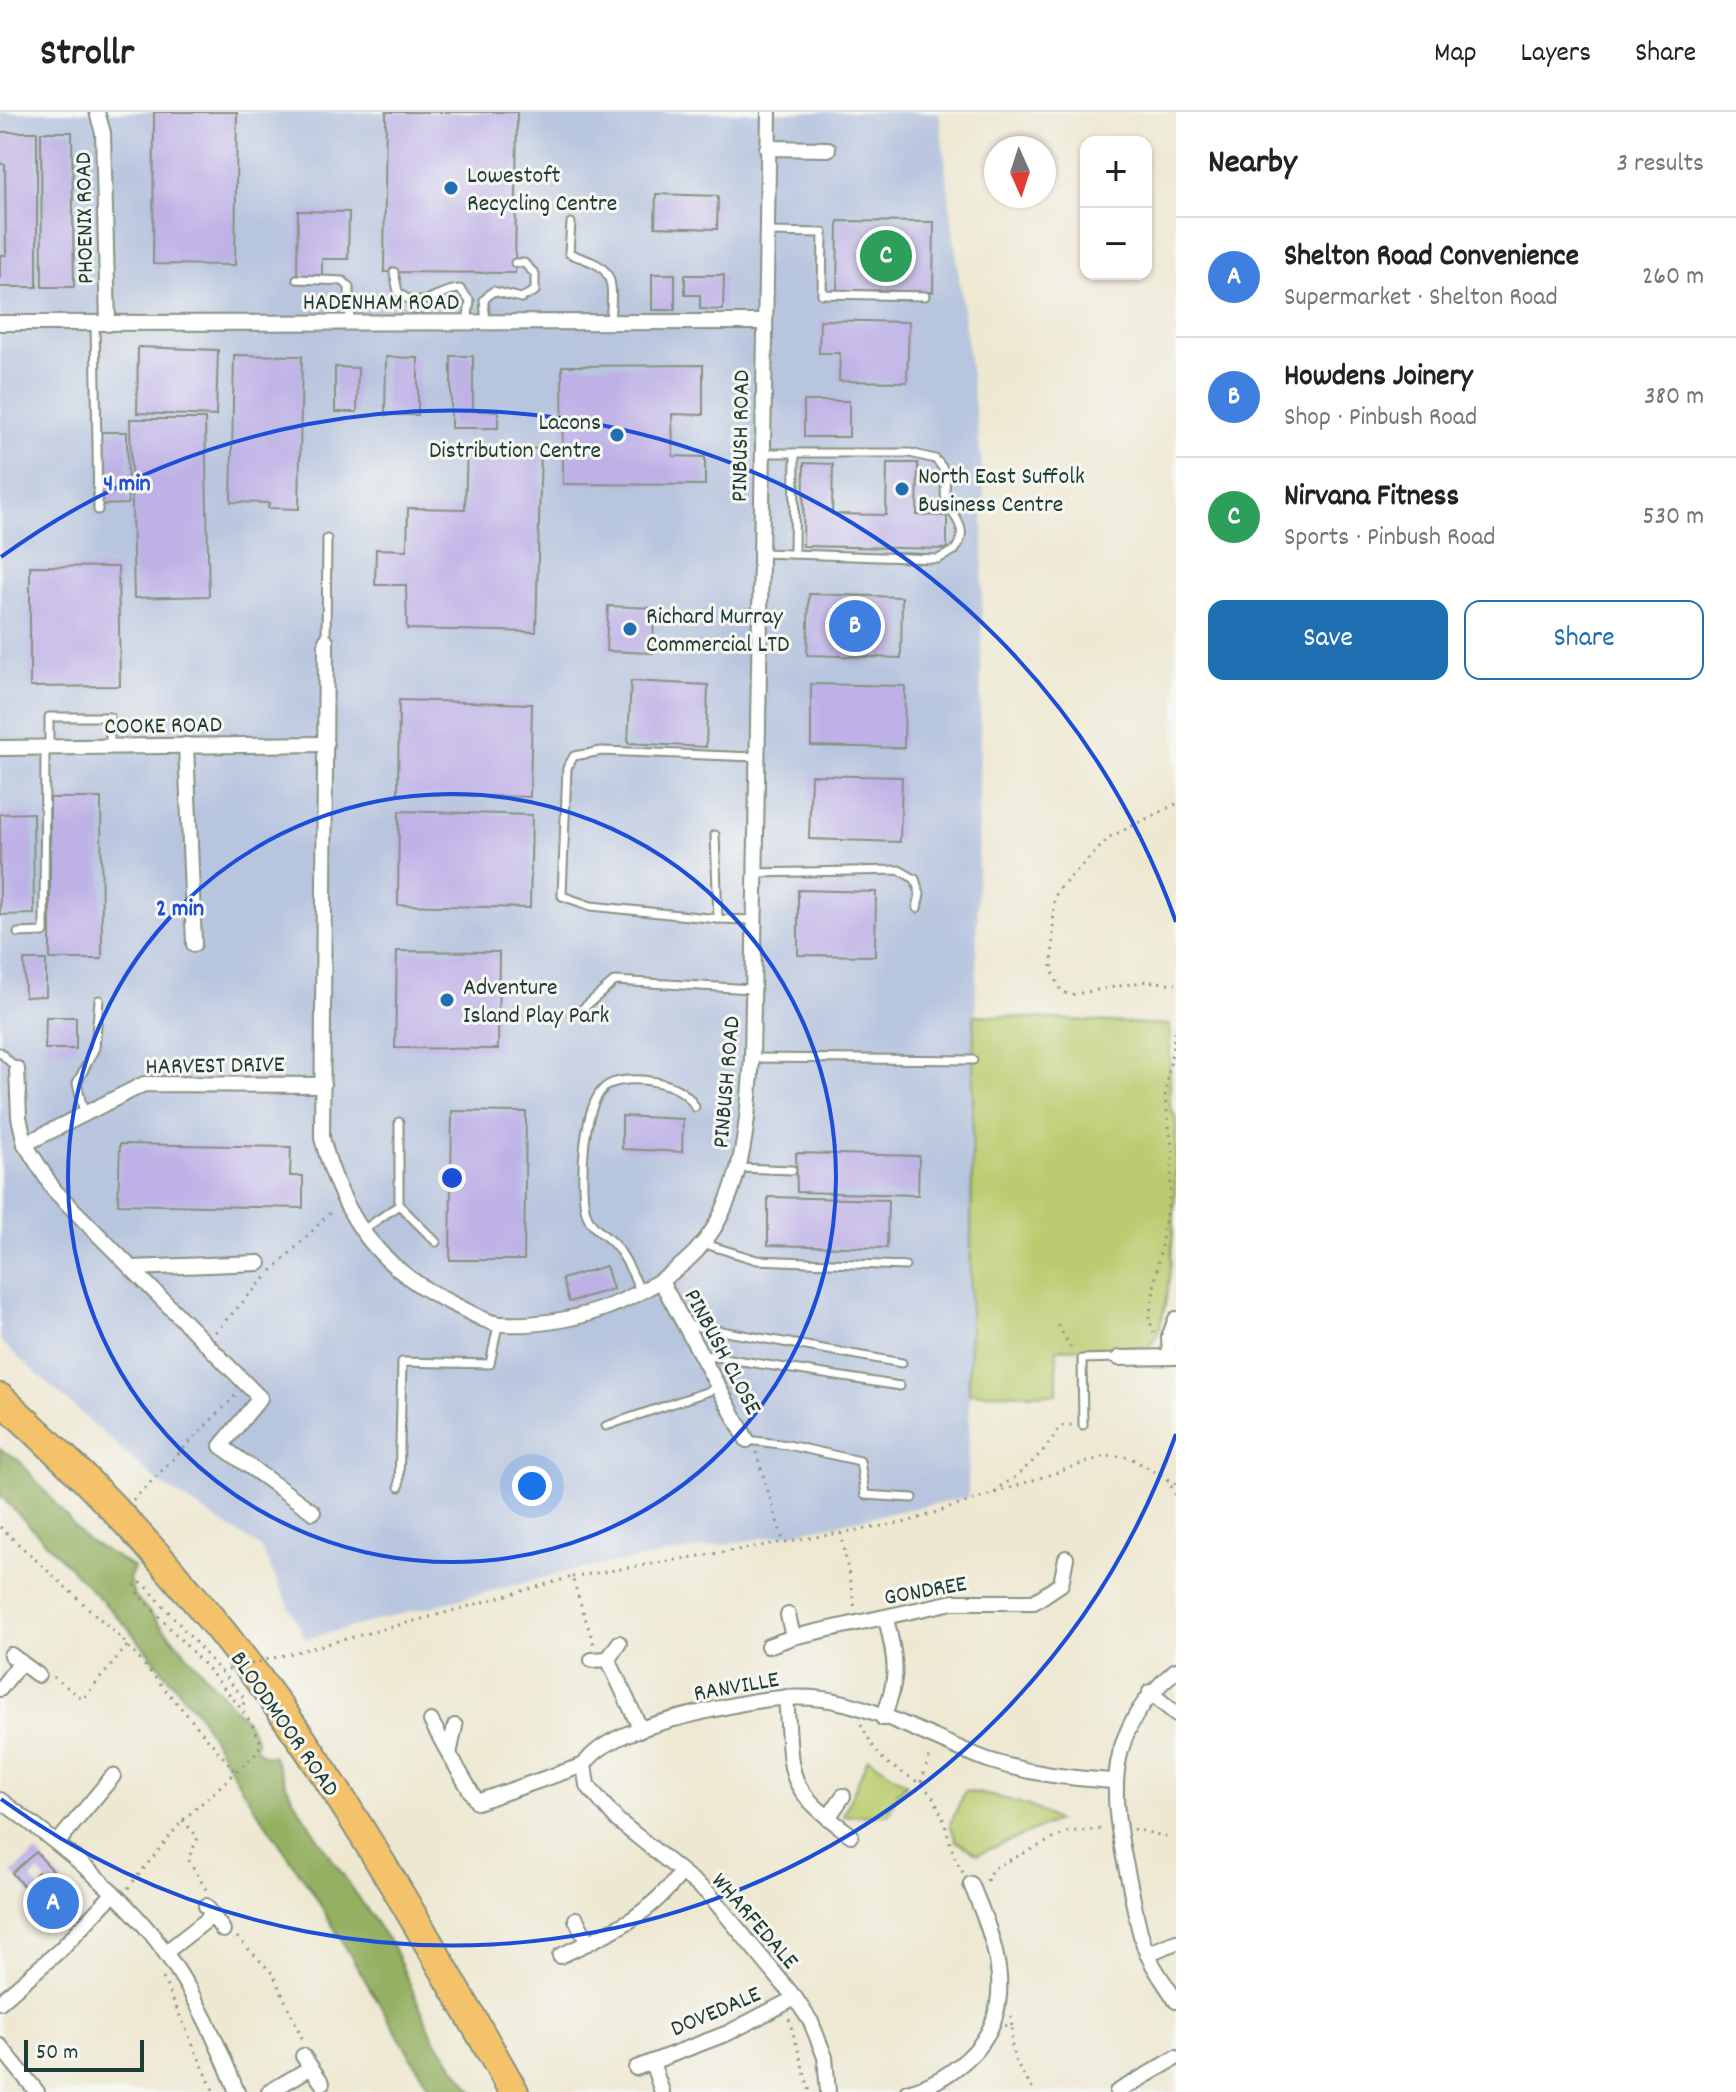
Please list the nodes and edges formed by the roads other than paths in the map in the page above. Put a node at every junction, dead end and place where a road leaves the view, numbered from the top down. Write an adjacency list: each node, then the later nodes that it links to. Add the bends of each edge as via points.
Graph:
1 (97, 112): 17 (street, PHOENIX ROAD, via 103,133)
2 (769, 112): 3 (street, PINBUSH ROAD)
3 (767, 148): 4 (street); 6 (street, PINBUSH ROAD)
4 (828, 149)
5 (571, 223): 11 (lane, via 569,253 595,263 612,282)
6 (765, 232): 10 (lane, via 823,233 822,294); 12 (street, PINBUSH ROAD)
7 (515, 263): 16 (lane, via 524,263 535,274 535,291 521,298 493,291 484,300)
8 (394, 272): 15 (lane, via 398,292 411,302 433,301 460,289 470,301)
9 (297, 279): 14 (lane, via 343,281 349,287)
10 (925, 296)
11 (610, 322): 12 (street, HADENHAM ROAD); 16 (street, HADENHAM ROAD)
12 (763, 322): 18 (street, PINBUSH ROAD)
13 (0, 323): 17 (street, HADENHAM ROAD)
14 (350, 323): 15 (street, HADENHAM ROAD); 17 (street, HADENHAM ROAD)
15 (467, 323): 16 (street, HADENHAM ROAD)
16 (486, 323)
17 (102, 324): 20 (lane)
18 (761, 453): 19 (lane); 22 (street, PINBUSH ROAD)
19 (795, 453): 23 (lane); 23 (lane, via 910,453 935,459 947,475 947,498 960,519 961,533 955,550 938,559)
20 (98, 510)
21 (327, 539): 24 (lane)
22 (759, 553): 23 (lane); 30 (street, PINBUSH ROAD)
23 (794, 554)
24 (326, 641): 25 (street)
25 (326, 744): 26 (street, COOKE ROAD); 45 (street)
26 (186, 745): 27 (street, COOKE ROAD); 37 (street)
27 (110, 746): 28 (street, COOKE ROAD); 28 (lane, via 110,717 49,717)
28 (47, 747): 29 (street, COOKE ROAD); 36 (lane, via 44,932)
29 (0, 748)
30 (756, 757): 32 (street, PINBUSH ROAD); 34 (lane, via 602,751 574,756 567,768 562,896 591,906)
31 (715, 835): 34 (lane)
32 (755, 873): 33 (lane, via 899,870 915,879); 35 (street, PINBUSH ROAD)
33 (917, 908)
34 (718, 919): 35 (lane)
35 (754, 920): 38 (street, PINBUSH ROAD)
36 (18, 933)
37 (194, 944)
38 (753, 989): 40 (lane, via 615,981); 42 (street, PINBUSH ROAD)
39 (99, 1000): 47 (lane, via 95,1048 77,1083)
40 (581, 1010)
41 (0, 1052): 44 (lane)
42 (752, 1058): 43 (lane); 50 (street, PINBUSH ROAD, via 746,1142)
43 (973, 1060)
44 (17, 1069): 49 (street)
45 (323, 1085): 47 (street, HARVEST DRIVE, via 144,1084); 53 (street, via 322,1138 343,1201)
46 (695, 1107): 60 (lane, via 671,1086 617,1082 600,1092 585,1131 585,1209 599,1234 618,1248)
47 (84, 1113): 49 (street, HARVEST DRIVE)
48 (399, 1122): 52 (lane)
49 (25, 1144): 58 (street, via 54,1190)
50 (738, 1168): 51 (lane); 55 (street, PINBUSH ROAD)
51 (792, 1170)
52 (399, 1205): 53 (lane); 54 (lane)
53 (361, 1232): 62 (street, via 424,1291)
54 (436, 1242)
55 (703, 1243): 57 (lane, via 757,1260); 59 (street, PINBUSH ROAD)
56 (259, 1263): 58 (street)
57 (905, 1266)
58 (131, 1268): 76 (street, via 260,1398 221,1446)
59 (662, 1283): 60 (street, PINBUSH ROAD); 63 (street, PINBUSH CLOSE)
60 (641, 1292): 62 (street, PINBUSH ROAD, via 588,1316)
61 (1176, 1319): 65 (street, via 1169,1337)
62 (498, 1325): 74 (lane, via 490,1364 402,1362)
63 (687, 1325): 64 (street, PINBUSH CLOSE); 67 (lane)
64 (704, 1355): 68 (lane); 69 (street, PINBUSH CLOSE)
65 (1173, 1356): 66 (street)
66 (1119, 1358): 71 (lane, via 1082,1359)
67 (902, 1363)
68 (900, 1386)
69 (721, 1388): 72 (lane); 73 (street, PINBUSH CLOSE)
70 (0, 1398): 123 (highway, BLOODMOOR ROAD, via 120,1514 237,1653 310,1753 388,1875)
71 (1083, 1425)
72 (606, 1426)
73 (747, 1440): 75 (lane, via 860,1461 865,1495)
74 (399, 1487)
75 (913, 1498)
76 (313, 1512)
77 (1066, 1558): 79 (street, GONDREE, via 1065,1588 1034,1602 953,1602)
78 (788, 1615): 80 (street)
79 (886, 1618): 80 (street, GONDREE); 89 (street, via 897,1668)
80 (793, 1637): 82 (street, GONDREE)
81 (619, 1643): 92 (street, via 600,1660)
82 (768, 1646)
83 (1176, 1670): 86 (street)
84 (38, 1675): 85 (street, via 16,1659)
85 (0, 1689)
86 (1150, 1692): 88 (street); 96 (street, via 1126,1734)
87 (786, 1697): 89 (street, RANVILLE, via 827,1699); 92 (street, RANVILLE, via 746,1701); 99 (street, via 789,1769 803,1797)
88 (1176, 1714)
89 (883, 1718): 96 (street, RANVILLE, via 1046,1777)
90 (431, 1721): 93 (street, RANVILLE)
91 (455, 1726): 93 (street)
92 (641, 1730): 94 (street, RANVILLE, via 593,1751)
93 (449, 1754): 94 (street, RANVILLE, via 477,1802)
94 (584, 1765): 102 (street, WHARFEDALE, via 587,1785 617,1820)
95 (113, 1776): 101 (street)
96 (1113, 1781): 109 (street, via 1116,1825)
97 (843, 1796): 99 (street)
98 (0, 1800): 101 (street)
99 (828, 1818): 100 (street)
100 (851, 1835)
101 (58, 1842): 104 (street)
102 (681, 1873): 108 (street, via 637,1918); 112 (street, WHARFEDALE, via 709,1894)
103 (971, 1884): 126 (street, via 999,1957 1001,1988 994,2022 981,2046 954,2071)
104 (119, 1893): 111 (street); 114 (street)
105 (576, 1919): 108 (street)
106 (223, 1930): 111 (street, via 209,1911)
107 (1176, 1942): 109 (street)
108 (588, 1943): 110 (street)
109 (1147, 1954): 113 (street)
110 (560, 1956)
111 (162, 1959): 121 (street, via 203,2012)
112 (789, 2001): 117 (street, DOVEDALE, via 728,2033); 125 (street, WHARFEDALE, via 811,2022 825,2057)
113 (1176, 2001)
114 (0, 2002)
115 (0, 2046): 120 (street)
116 (1176, 2058): 127 (street)
117 (652, 2062): 118 (street, DOVEDALE); 124 (street, DOVEDALE)
118 (636, 2068)
119 (322, 2083): 122 (street, via 306,2055)
120 (37, 2092)
121 (237, 2092)
122 (269, 2092)
123 (514, 2092)
124 (662, 2092)
125 (828, 2092)
126 (907, 2092)
127 (1117, 2092)

